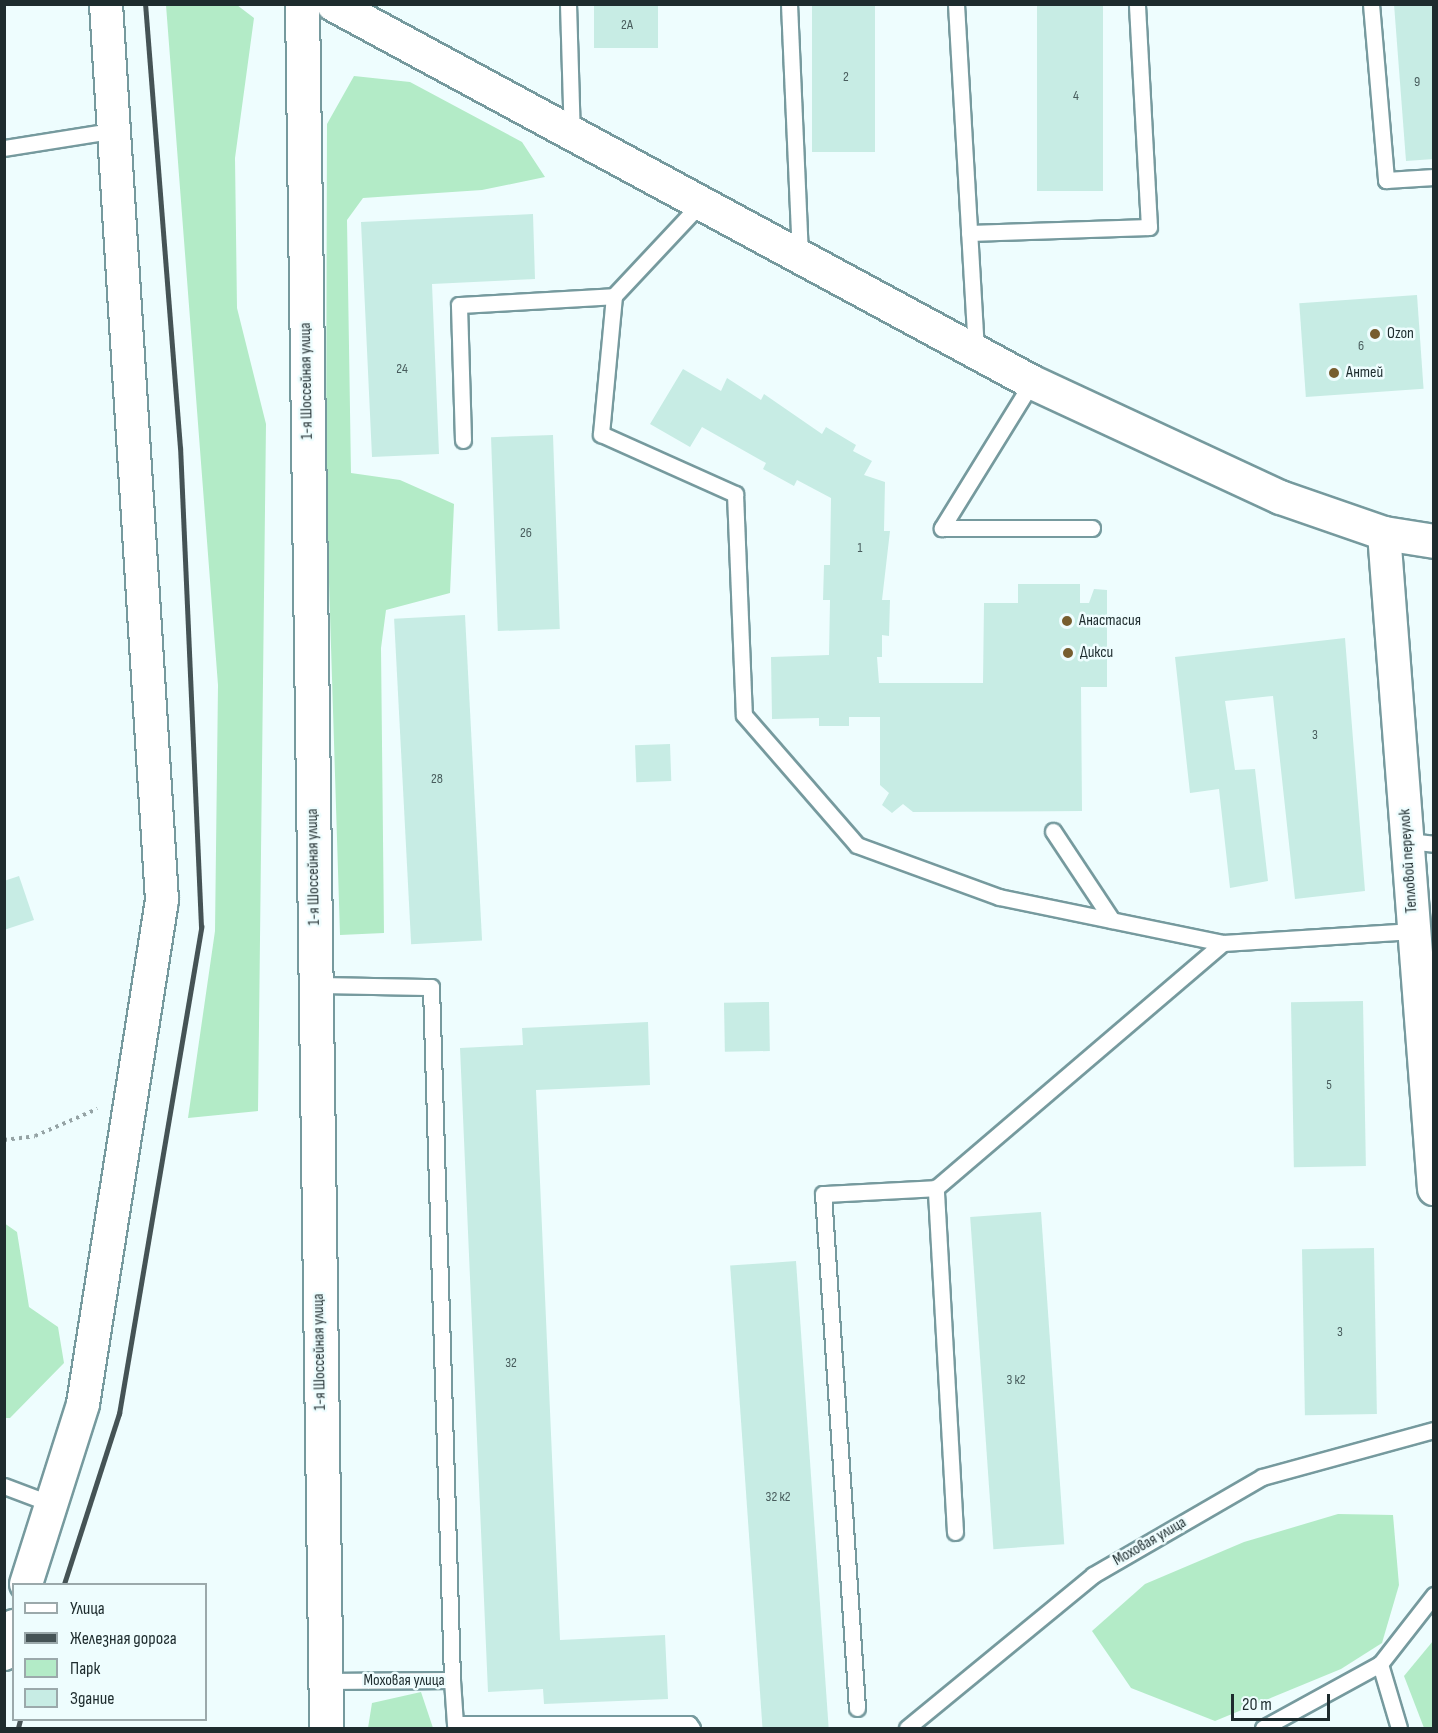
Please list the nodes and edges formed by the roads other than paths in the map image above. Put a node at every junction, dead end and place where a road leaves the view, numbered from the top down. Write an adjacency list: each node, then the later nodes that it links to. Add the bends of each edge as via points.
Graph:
1 (106, 4): 9 (street)
2 (302, 4): 28 (street, 1-я Шоссейная улица)
3 (333, 4): 10 (street)
4 (568, 4): 10 (lane)
5 (789, 4): 15 (lane)
6 (956, 4): 14 (lane)
7 (1137, 4): 14 (lane, via 1149,227)
8 (1371, 4): 12 (lane, via 1386,180)
9 (117, 130): 11 (lane); 33 (street, via 162,900 83,1404)
10 (572, 135): 13 (street)
11 (4, 148)
12 (1434, 177)
13 (700, 204): 15 (street); 16 (lane)
14 (969, 233): 17 (lane)
15 (801, 260): 17 (street)
16 (614, 296): 19 (lane, via 459,305); 25 (lane, via 601,434 735,494 744,715 857,845 999,897)
17 (976, 355): 18 (street)
18 (1032, 382): 20 (lane, via 942,528); 21 (street, via 1280,497)
19 (463, 440)
20 (1092, 528)
21 (1384, 533): 22 (street); 24 (street, Тепловой переулок)
22 (1434, 541)
23 (1053, 831): 25 (lane)
24 (1420, 843): 26 (street, Тепловой переулок)
25 (1112, 920): 27 (lane)
26 (1414, 931): 27 (lane); 30 (street, Тепловой переулок)
27 (1223, 943): 29 (lane)
28 (315, 985): 40 (lane, via 431,987); 41 (street, 1-я Шоссейная улица)
29 (936, 1188): 34 (lane); 42 (lane, via 823,1194)
30 (1434, 1189)
31 (1434, 1430): 46 (lane, Моховая улица, via 1262,1478 1093,1575)
32 (4, 1486): 33 (lane)
33 (52, 1504): 35 (street)
34 (955, 1532)
35 (26, 1583)
36 (1434, 1594): 39 (lane)
37 (12, 1632): 38 (street)
38 (4, 1654)
39 (1380, 1664): 47 (lane); 48 (lane)
40 (452, 1680): 41 (lane, Моховая улица); 43 (lane, Моховая улица, via 454,1724)
41 (325, 1681): 44 (street, 1-я Шоссейная улица)
42 (857, 1708)
43 (586, 1726): 45 (lane, Моховая улица, via 690,1724)
44 (326, 1728)
45 (692, 1728)
46 (906, 1728)
47 (1263, 1728)
48 (1399, 1728)

